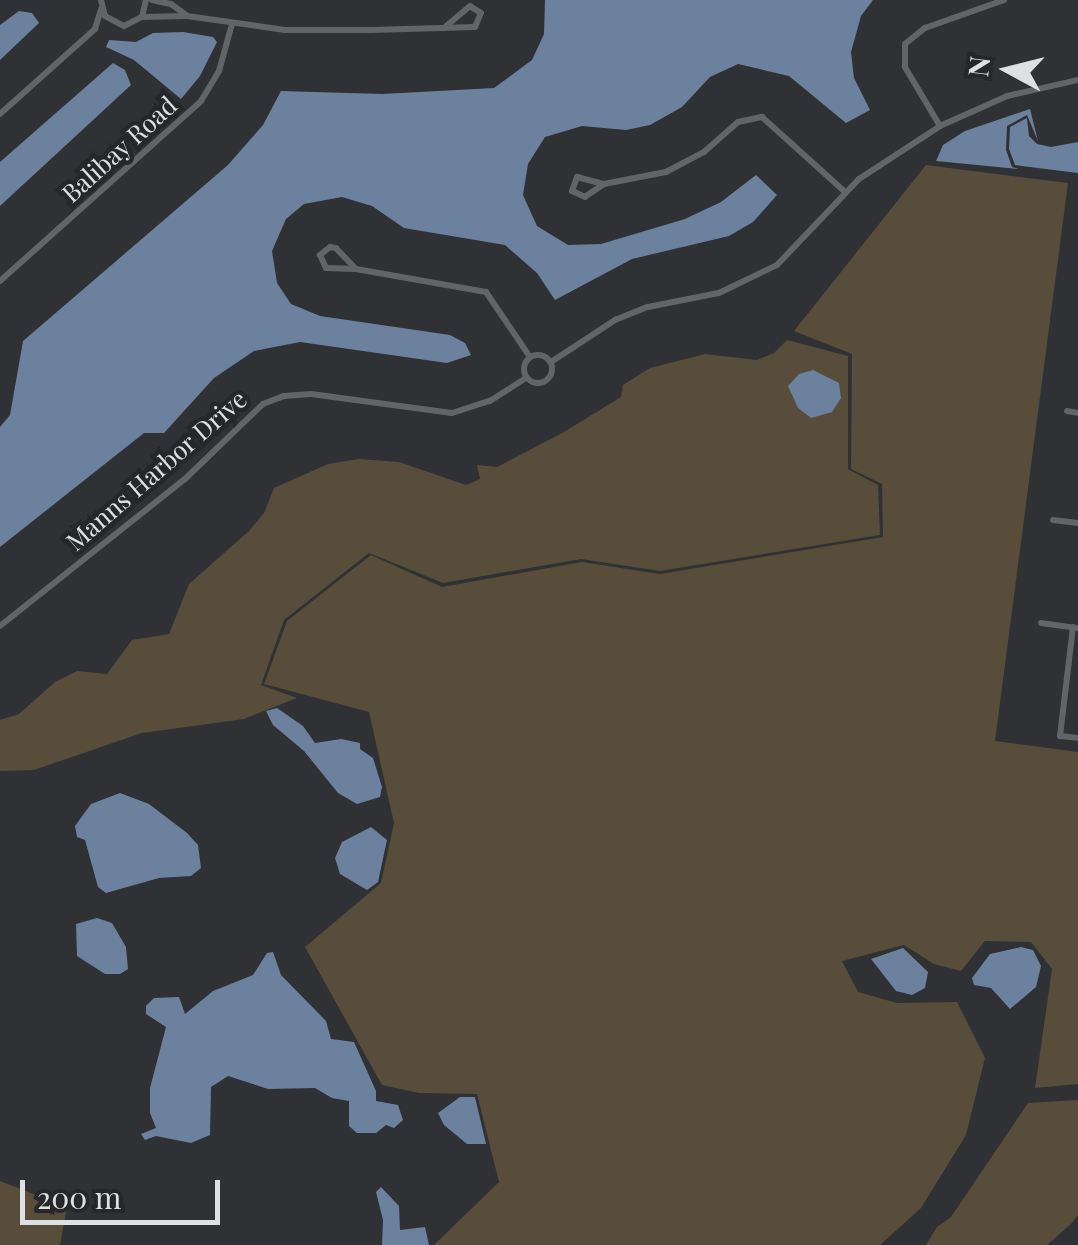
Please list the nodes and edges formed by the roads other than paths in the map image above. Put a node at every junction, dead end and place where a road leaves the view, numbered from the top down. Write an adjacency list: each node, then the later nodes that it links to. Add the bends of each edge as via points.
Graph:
1 (149, 0): 4 (street); 6 (street)
2 (1004, 0): 14 (street, via 924,28 906,44 905,68)
3 (100, 3): 9 (street); 11 (street)
4 (172, 5): 5 (street); 7 (street)
5 (188, 16): 7 (street); 8 (street)
6 (142, 17): 7 (street); 9 (street)
7 (170, 18)
8 (232, 24): 10 (street, via 285,30); 18 (street, Balibay Road, via 219,71 201,101)
9 (117, 25): 11 (street)
10 (446, 26): 10 (street, via 476,27 481,13 470,6)
11 (94, 30): 13 (street)
12 (1078, 80): 14 (street, via 1007,96)
13 (0, 114)
14 (940, 126): 16 (street)
15 (604, 184): 15 (street, via 577,177 572,191 585,197); 16 (street, via 686,164 738,122 762,117)
16 (845, 192): 20 (street, via 777,266 719,293 615,320)
17 (356, 268): 17 (street, via 336,248 320,255 326,268); 19 (street, via 486,292)
18 (0, 281)
19 (530, 357): 20 (street); 21 (street)
20 (551, 362): 21 (street, via 544,383)
21 (526, 378): 27 (street, Manns Harbor Drive, via 490,402 452,413 311,394 263,404 185,479)
22 (1066, 411): 23 (street)
23 (1078, 413)
24 (1053, 520): 25 (street)
25 (1078, 523)
26 (1041, 623): 28 (street)
27 (0, 626)
28 (1076, 628): 29 (street, via 1060,736)
29 (1078, 738)

